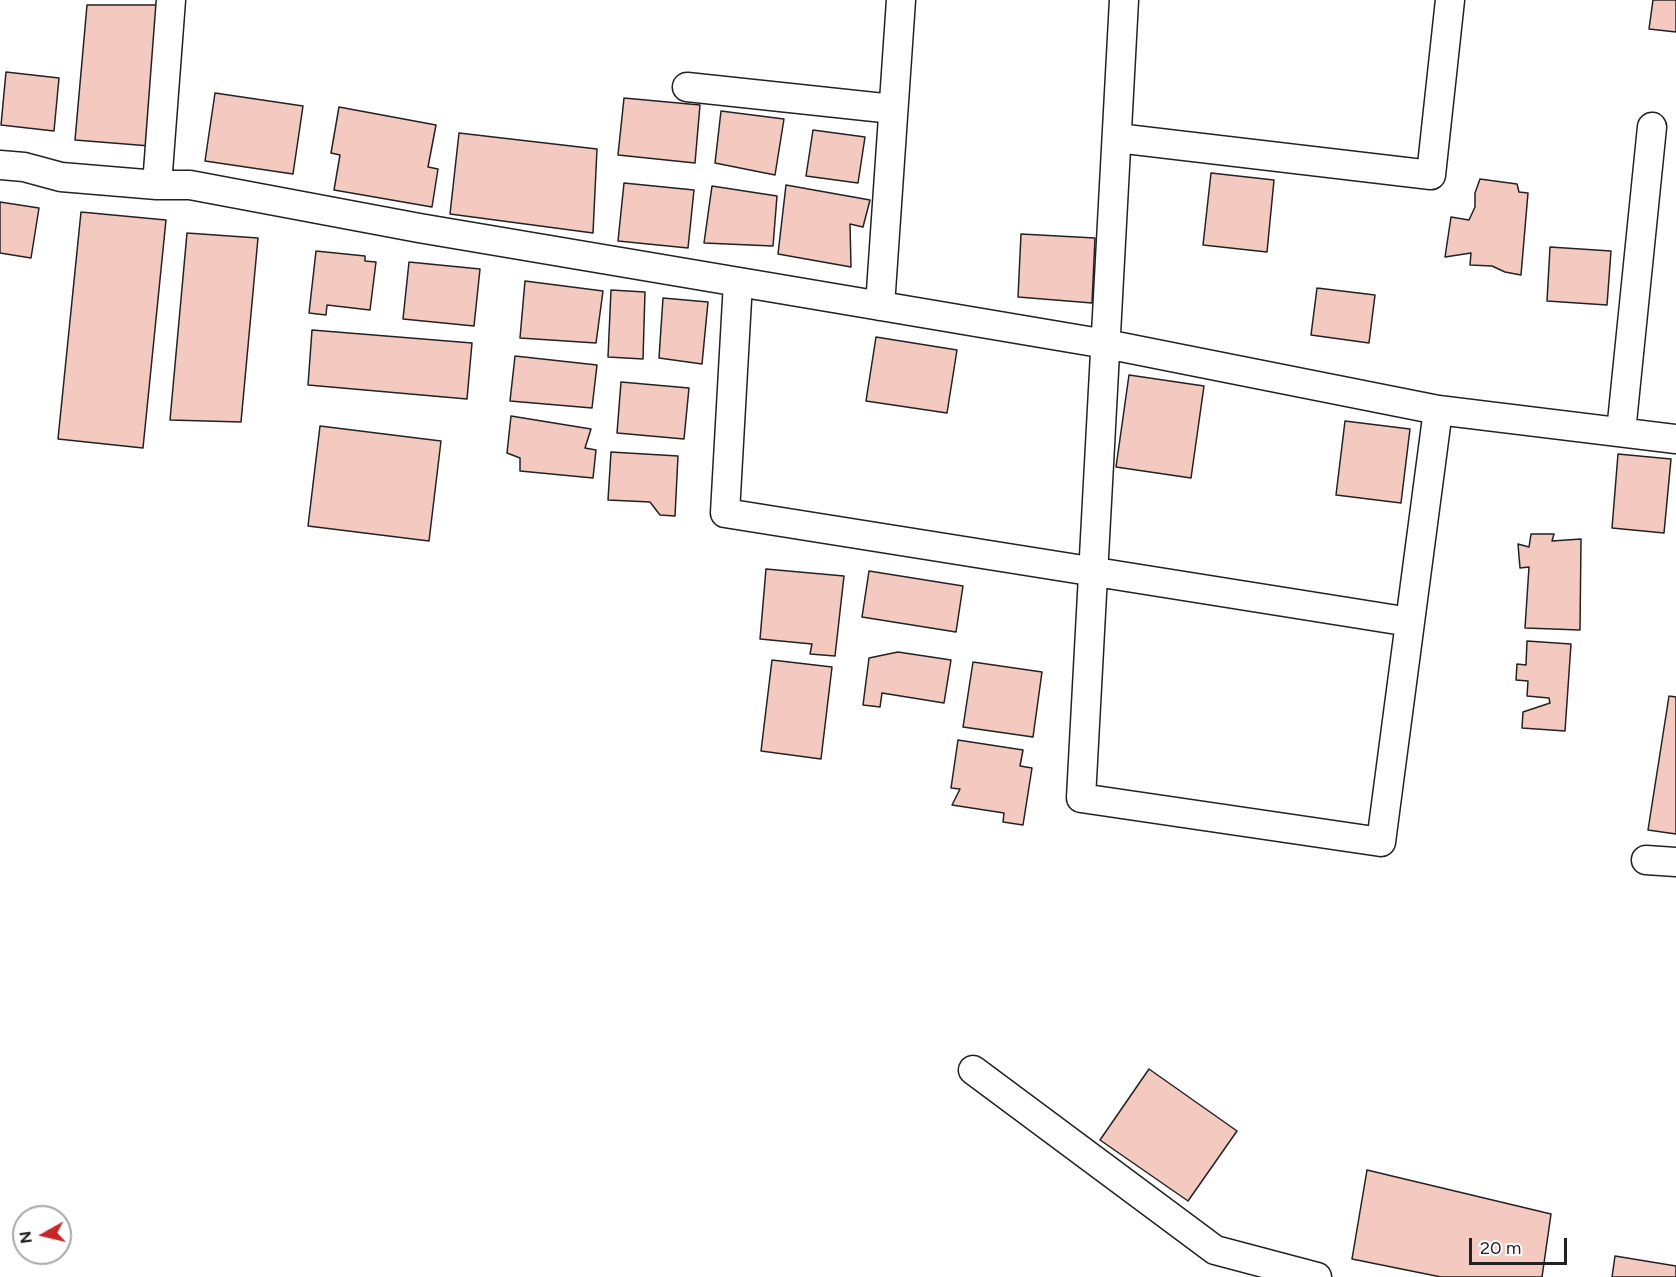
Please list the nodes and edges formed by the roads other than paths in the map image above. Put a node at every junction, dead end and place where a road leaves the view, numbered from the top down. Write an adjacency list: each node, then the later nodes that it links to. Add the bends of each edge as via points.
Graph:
1 (171, 0): 10 (street)
2 (901, 0): 6 (street)
3 (1124, 0): 8 (street)
4 (1450, 0): 8 (street, via 1431,175)
5 (687, 87): 6 (street)
6 (893, 109): 12 (street)
7 (1652, 127): 15 (street)
8 (1117, 138): 13 (street)
9 (0, 165): 10 (street, via 61,177)
10 (157, 185): 11 (street, via 190,185)
11 (738, 282): 12 (street); 17 (street, via 724,513)
12 (880, 306): 13 (street)
13 (1106, 344): 14 (street); 17 (street)
14 (1438, 410): 15 (street); 18 (street)
15 (1621, 432): 16 (street)
16 (1676, 439)
17 (1094, 572): 18 (street); 18 (street, via 1082,798 1381,842)
18 (1410, 622)
19 (1646, 860): 20 (street)
20 (1676, 862)
21 (973, 1070): 22 (street, via 1215,1250)
22 (1317, 1277)

